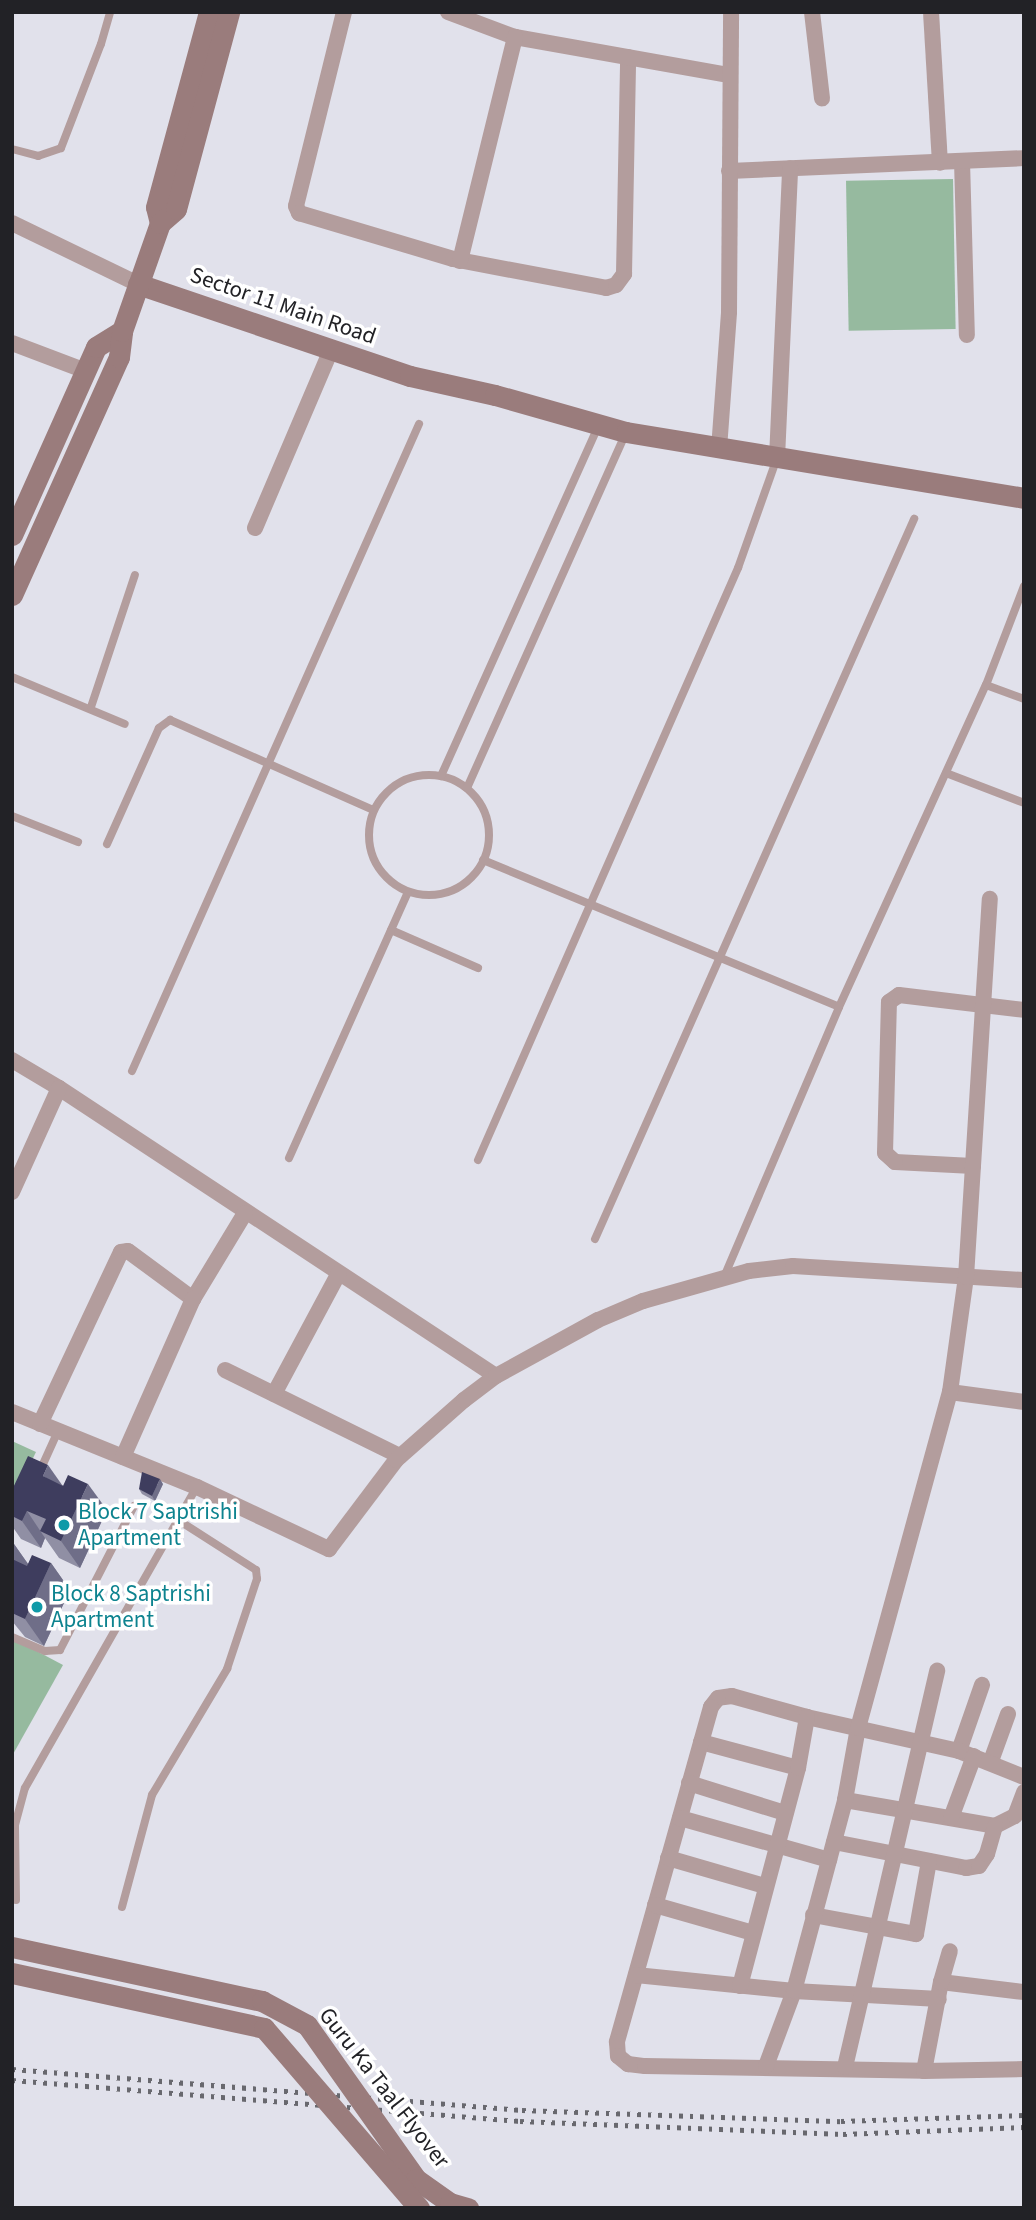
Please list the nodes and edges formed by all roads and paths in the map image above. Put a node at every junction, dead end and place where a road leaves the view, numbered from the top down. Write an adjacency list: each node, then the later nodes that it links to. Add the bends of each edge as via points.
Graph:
1 (110, 12): 13 (lane, via 61,148 38,156)
2 (209, 12): 20 (street, via 156,207)
3 (229, 12): 20 (street, via 176,209)
4 (344, 12): 21 (street, via 297,210)
5 (448, 12): 9 (street)
6 (731, 12): 11 (street)
7 (812, 12): 12 (street)
8 (931, 12): 16 (street)
9 (515, 37): 10 (street); 21 (street)
10 (628, 57): 11 (street); 21 (street, via 621,282 606,288)
11 (728, 75): 18 (street)
12 (822, 98)
13 (12, 149)
14 (1024, 158): 15 (street)
15 (962, 162): 16 (street); 24 (street)
16 (940, 163): 17 (street)
17 (790, 168): 18 (street); 32 (street)
18 (729, 171): 31 (street, via 729,312)
19 (12, 223): 22 (street)
20 (160, 223): 22 (street)
21 (460, 261)
22 (138, 284): 23 (street); 26 (street, Sector 11 Main Road)
23 (122, 331): 27 (street, via 96,347); 39 (street, via 119,357)
24 (967, 335)
25 (12, 343): 27 (street)
26 (331, 350): 29 (street, Sector 11 Main Road, via 410,376); 35 (street)
27 (86, 370): 36 (street)
28 (419, 424): 45 (lane)
29 (599, 425): 30 (street, Sector 11 Main Road); 47 (lane)
30 (626, 432): 31 (street, Sector 11 Main Road); 48 (lane)
31 (719, 449): 32 (street, Sector 11 Main Road)
32 (777, 458): 33 (street, Sector 11 Main Road); 57 (lane, via 738,568)
33 (1024, 498)
34 (914, 519): 59 (lane)
35 (255, 528)
36 (12, 535)
37 (135, 575): 43 (lane)
38 (1024, 586): 41 (lane)
39 (12, 595)
40 (12, 677): 43 (lane)
41 (986, 685): 42 (lane); 46 (lane)
42 (1024, 699)
43 (91, 707): 44 (lane)
44 (125, 724)
45 (270, 764): 50 (lane); 53 (lane, via 183,724 163,723); 65 (lane)
46 (946, 773): 49 (lane); 62 (lane)
47 (441, 776): 48 (lane); 50 (lane, via 401,781)
48 (467, 788): 54 (lane, via 488,821)
49 (1024, 803)
50 (373, 810): 55 (lane, via 369,834 373,858 393,884)
51 (12, 816): 52 (lane)
52 (78, 842)
53 (107, 844)
54 (484, 860): 55 (lane, via 474,875 452,890 426,895); 57 (lane)
55 (408, 892): 58 (lane)
56 (990, 899): 61 (street)
57 (590, 905): 59 (lane); 68 (lane)
58 (391, 930): 60 (lane); 67 (lane)
59 (718, 958): 62 (lane); 72 (lane)
60 (478, 968)
61 (984, 1005): 63 (street); 69 (street); 69 (street, via 899,995 889,1002 885,1153 895,1162)
62 (839, 1007): 75 (lane)
63 (1024, 1010)
64 (12, 1060): 66 (street)
65 (132, 1071)
66 (59, 1088): 70 (street); 71 (street)
67 (289, 1158)
68 (478, 1160)
69 (973, 1166): 74 (street)
70 (12, 1192)
71 (245, 1213): 73 (street); 77 (street)
72 (595, 1239)
73 (339, 1273): 79 (street); 81 (street)
74 (966, 1277): 75 (street, via 793,1266); 76 (street); 80 (street)
75 (724, 1278): 79 (street, via 632,1305)
76 (1024, 1280)
77 (193, 1299): 84 (street, via 128,1251 121,1252); 87 (street)
78 (225, 1370): 81 (street)
79 (496, 1376): 86 (street)
80 (950, 1392): 82 (street); 97 (street)
81 (274, 1394): 86 (street)
82 (1024, 1402)
83 (12, 1412): 84 (street)
84 (40, 1424): 85 (street)
85 (58, 1431): 87 (street); 88 (lane)
86 (400, 1456): 89 (street, via 329,1549)
87 (123, 1457): 89 (street)
88 (35, 1480)
89 (197, 1487): 91 (lane)
90 (135, 1506): 92 (lane, via 60,1650 45,1651)
91 (178, 1520): 120 (lane, via 25,1788 15,1825); 122 (lane, via 256,1570 257,1579 227,1669 152,1795)
92 (12, 1637)
93 (937, 1671): 99 (street)
94 (982, 1685): 100 (street)
95 (1008, 1714): 101 (street)
96 (807, 1717): 97 (street); 98 (street, via 732,1696 718,1698); 102 (street)
97 (858, 1728): 99 (street); 106 (street)
98 (701, 1742): 102 (street); 104 (street)
99 (921, 1742): 100 (street); 107 (street)
100 (967, 1754): 101 (street); 111 (street)
101 (991, 1761): 103 (street)
102 (798, 1768): 108 (street)
103 (1024, 1777)
104 (690, 1783): 108 (street); 110 (street)
105 (1024, 1793): 109 (street)
106 (845, 1800): 107 (street); 113 (street)
107 (905, 1810): 111 (street); 115 (street)
108 (785, 1813): 114 (street)
109 (1019, 1817): 112 (street)
110 (680, 1818): 114 (street); 116 (street)
111 (951, 1818): 112 (street)
112 (995, 1826): 118 (street, via 979,1866)
113 (834, 1842): 115 (street); 117 (street)
114 (777, 1845): 117 (street); 119 (street)
115 (895, 1854): 118 (street); 124 (street)
116 (668, 1858): 119 (street); 121 (street)
117 (828, 1860): 123 (street)
118 (929, 1861): 124 (street, via 916,1934)
119 (765, 1886): 125 (street)
120 (16, 1900)
121 (655, 1905): 125 (street); 129 (street)
122 (122, 1907)
123 (813, 1915): 124 (street); 131 (street)
124 (878, 1927): 134 (street)
125 (753, 1933): 130 (street)
126 (12, 1947): 140 (street, Guru Ka Taal Flyover, bridge, via 262,2001 307,2025 416,2179 450,2203)
127 (950, 1951): 132 (street)
128 (12, 1973): 139 (street, bridge, via 264,2028)
129 (636, 1975): 130 (street); 135 (street, via 617,2042 618,2056 628,2064)
130 (740, 1986): 131 (street)
131 (794, 1991): 134 (street); 135 (street)
132 (940, 1991): 133 (street); 134 (street); 138 (street)
133 (1024, 1992)
134 (862, 1995): 136 (street)
135 (766, 2066): 136 (street)
136 (845, 2067): 138 (street)
137 (1024, 2069): 138 (street)
138 (924, 2071)
139 (419, 2208)
140 (468, 2208)

